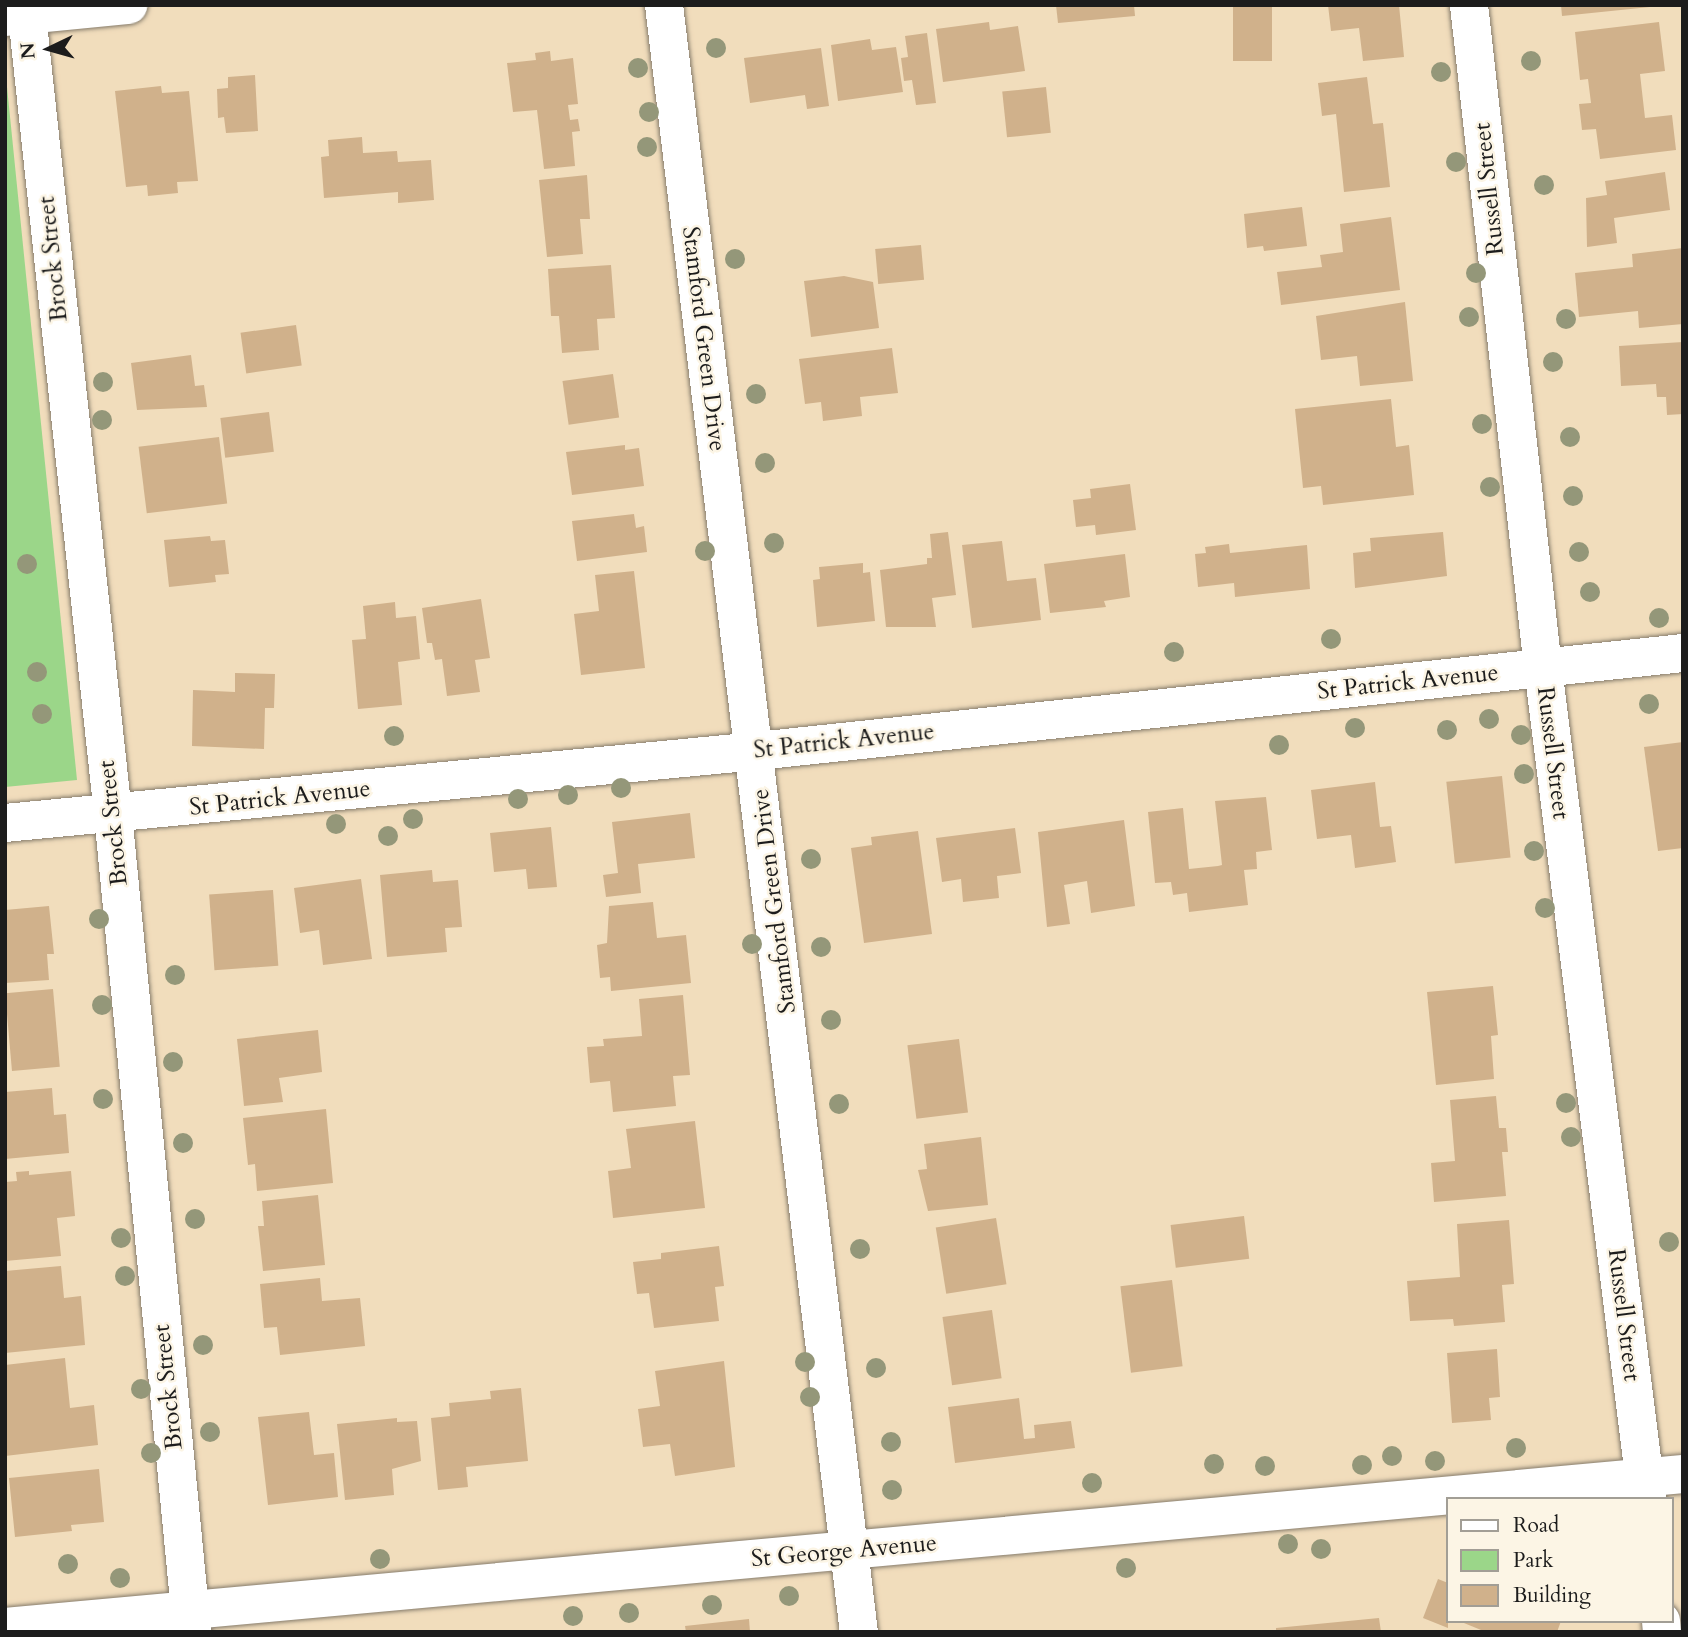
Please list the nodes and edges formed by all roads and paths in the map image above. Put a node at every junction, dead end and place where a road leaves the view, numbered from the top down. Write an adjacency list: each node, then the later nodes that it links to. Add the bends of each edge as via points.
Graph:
1 (128, 5): 4 (street)
2 (664, 5): 7 (street, Stamford Green Drive)
3 (1469, 5): 6 (street, Russell Street)
4 (16, 16): 8 (street, Brock Street)
5 (1683, 653): 6 (street, St Patrick Avenue)
6 (1542, 668): 7 (street, St Patrick Avenue); 11 (street, Russell Street)
7 (757, 751): 8 (street, St Patrick Avenue); 14 (street, Stamford Green Drive)
8 (113, 814): 9 (street, St Patrick Avenue); 15 (street, Brock Street)
9 (5, 823)
10 (1683, 1474): 11 (street, St George Avenue)
11 (1645, 1488): 12 (street, St George Avenue)
12 (1529, 1497)
13 (1446, 1504): 14 (street, St George Avenue)
14 (849, 1550): 15 (street, St George Avenue); 17 (street, Stamford Green Drive)
15 (191, 1622): 16 (street, St George Avenue)
16 (5, 1627)
17 (859, 1632)

